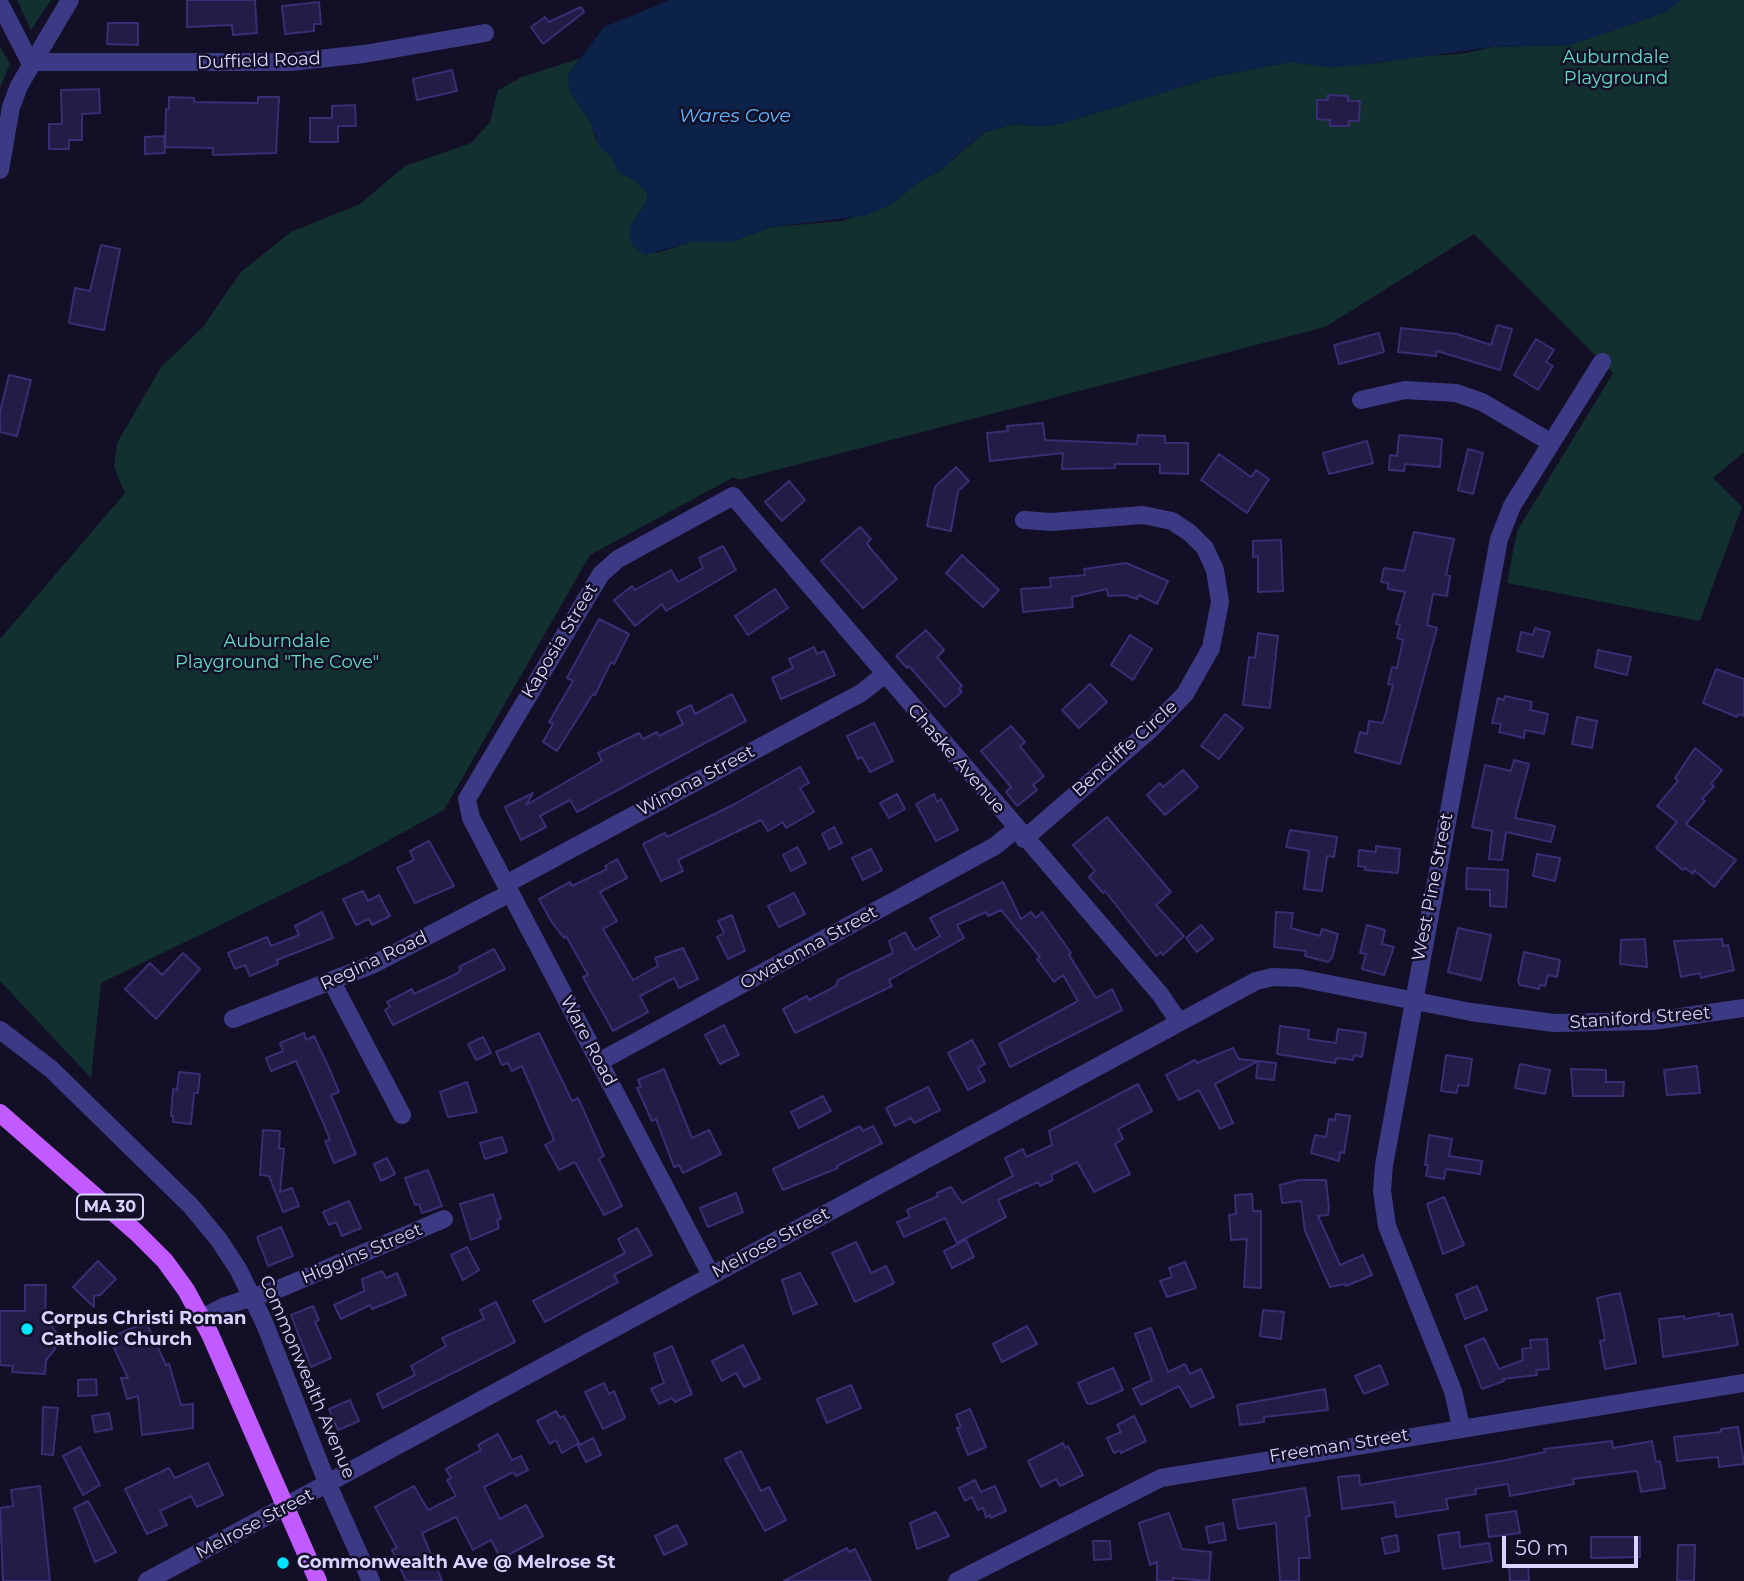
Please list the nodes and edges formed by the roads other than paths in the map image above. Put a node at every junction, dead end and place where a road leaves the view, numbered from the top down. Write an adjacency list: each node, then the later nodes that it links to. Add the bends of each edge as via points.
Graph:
1 (70, 0): 4 (street)
2 (0, 4): 4 (street)
3 (485, 33): 4 (street, Duffield Road, via 290,62)
4 (30, 62): 5 (street, via 11,107)
5 (0, 170)
6 (1602, 362): 8 (street, West Pine Street)
7 (1361, 400): 8 (street, via 1405,390 1456,393 1482,402)
8 (1550, 442): 16 (street, West Pine Street, via 1512,506 1499,539)
9 (733, 496): 11 (street, Chaske Avenue); 12 (street, Kaposia Street, via 618,558 601,574 472,787)
10 (1024, 520): 13 (street, Bencliffe Circle, via 1143,515 1172,521 1205,548 1215,570 1220,602 1211,648 1185,694 1150,730)
11 (884, 675): 13 (street, Chaske Avenue); 14 (street, Winona Street, via 861,693)
12 (467, 806): 14 (street, Ware Road)
13 (1020, 834): 19 (street, Chaske Avenue, via 1160,994); 21 (street, Owatonna Street)
14 (508, 889): 15 (street, Regina Road, via 410,947); 21 (street, Ware Road)
15 (332, 982): 18 (street, Regina Road); 23 (street)
16 (1412, 1000): 17 (street, Staniford Street, via 1514,1019 1571,1024 1672,1019); 19 (street, Melrose Street, via 1273,977 1247,985); 29 (street, West Pine Street, via 1384,1165 1383,1203 1391,1238 1453,1391)
17 (1744, 1008)
18 (233, 1019)
19 (1179, 1022): 25 (street, Melrose Street)
20 (0, 1030): 26 (street, Commonwealth Avenue, via 51,1069 191,1206 228,1254)
21 (599, 1062): 25 (street, Ware Road)
22 (0, 1113): 27 (main road, MA 30, via 152,1248)
23 (402, 1115)
24 (444, 1219): 26 (street, Higgins Street)
25 (711, 1275): 30 (street, Melrose Street)
26 (252, 1297): 27 (street, Higgins Street); 30 (street, Commonwealth Avenue)
27 (202, 1318): 31 (main road, MA 30)
28 (1744, 1382): 29 (street, Freeman Street)
29 (1461, 1426): 35 (street, Freeman Street, via 1161,1478)
30 (328, 1485): 31 (street, Melrose Street); 34 (street, Commonwealth Avenue)
31 (285, 1508): 32 (street, Melrose Street); 33 (main road, MA 30)
32 (147, 1581)
33 (318, 1581)
34 (371, 1581)
35 (957, 1581)

